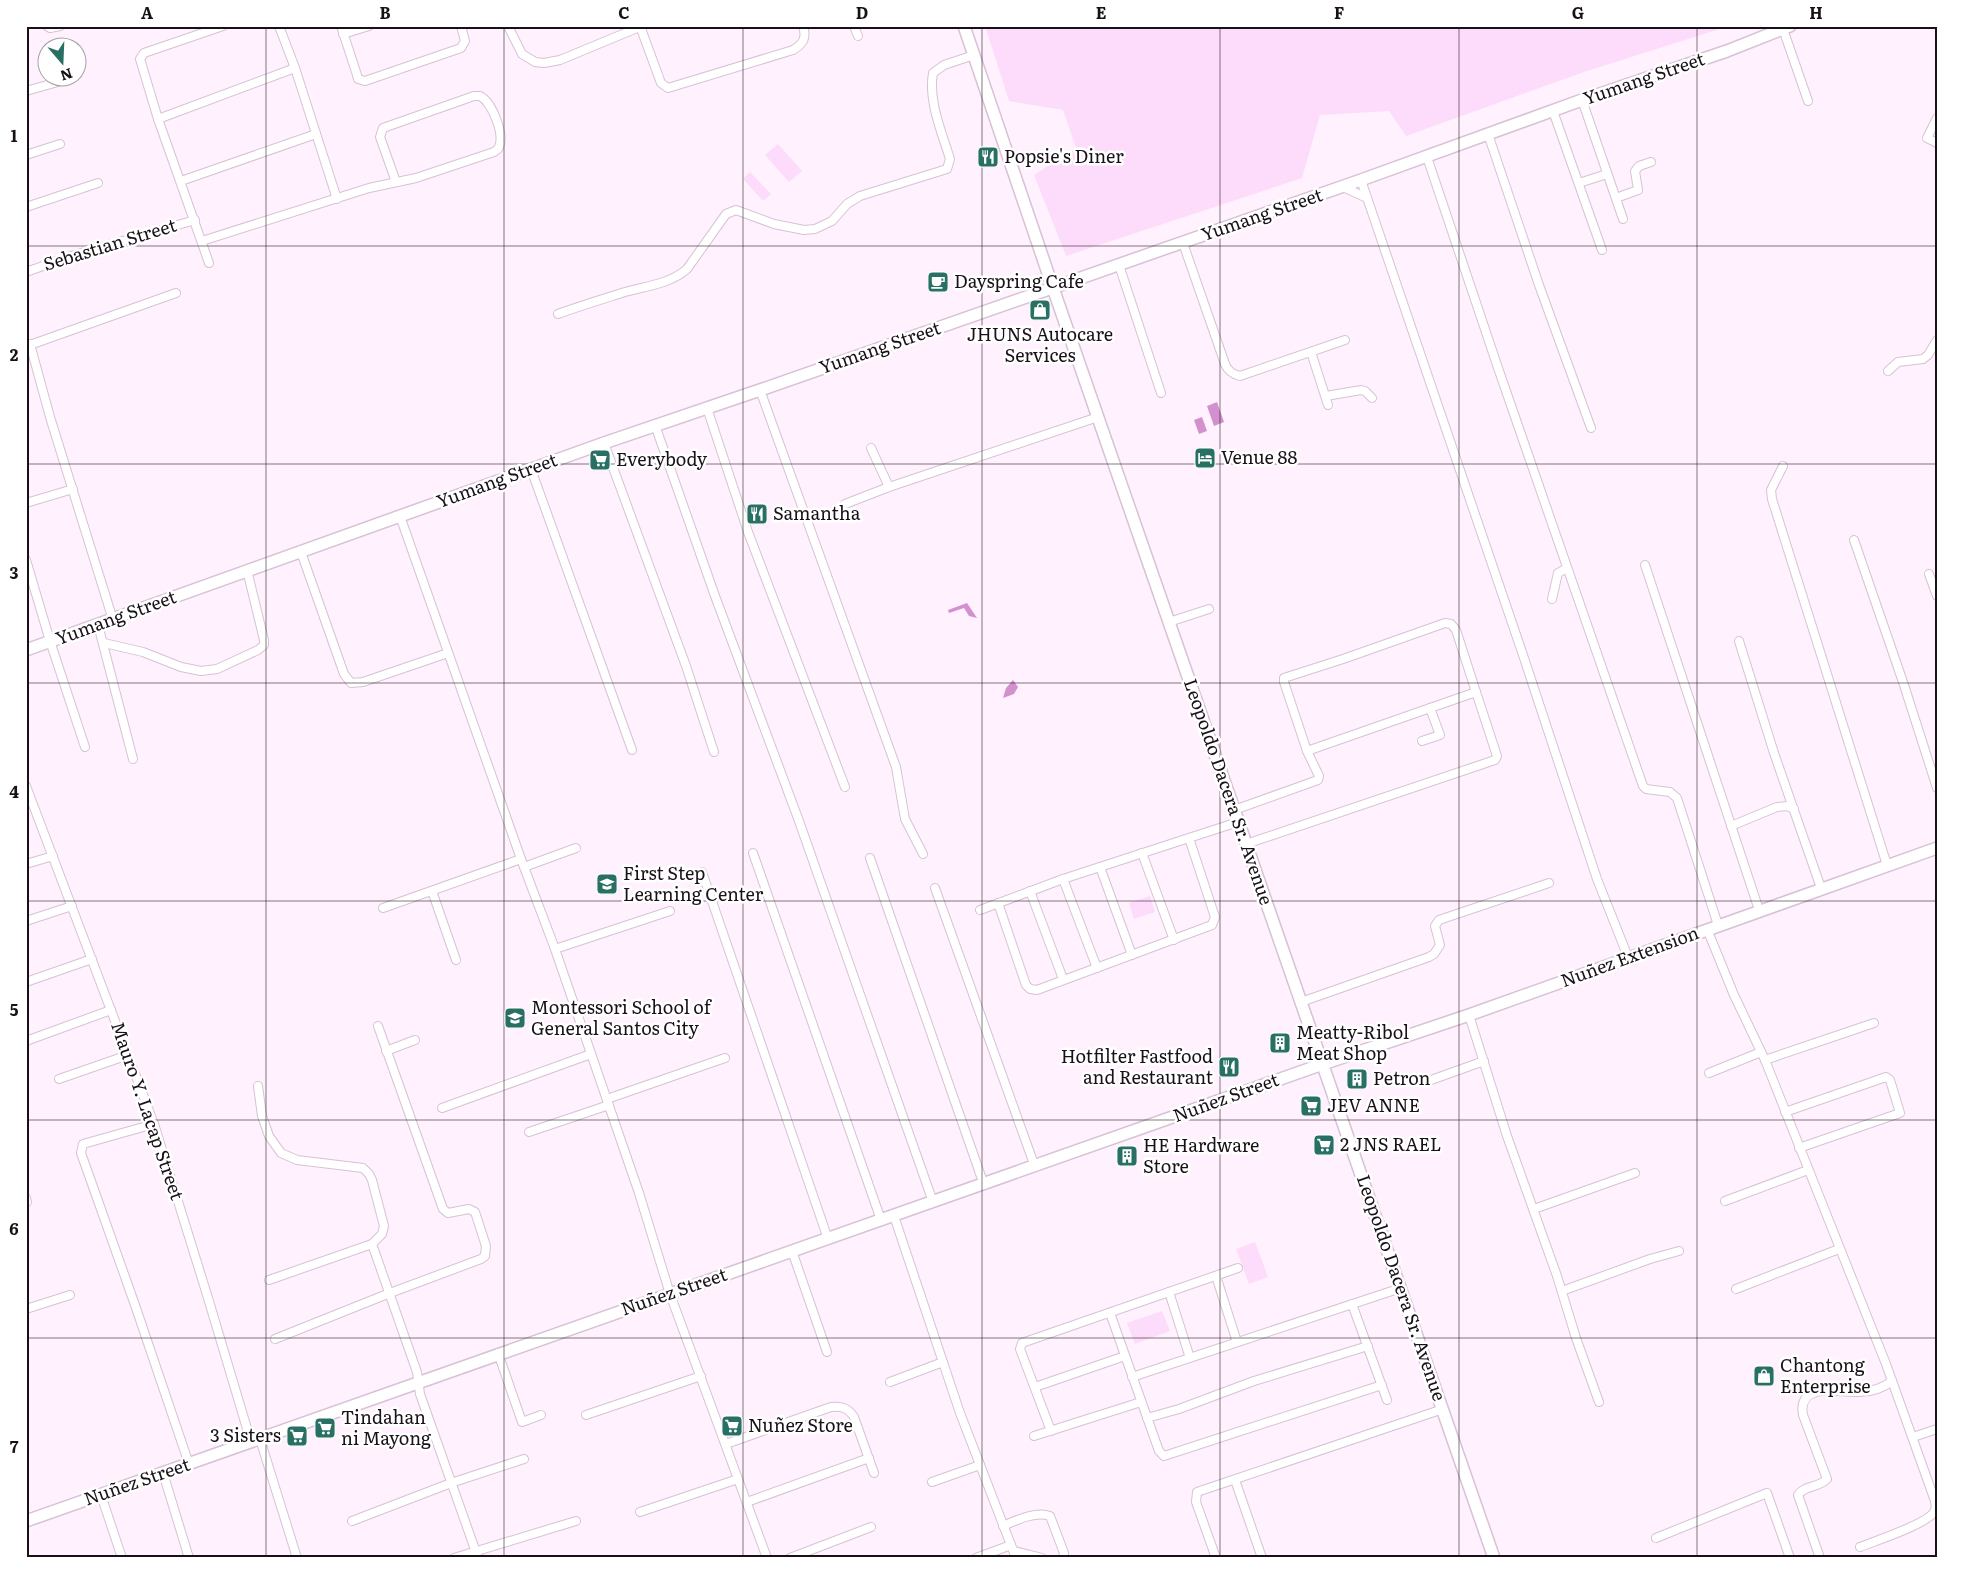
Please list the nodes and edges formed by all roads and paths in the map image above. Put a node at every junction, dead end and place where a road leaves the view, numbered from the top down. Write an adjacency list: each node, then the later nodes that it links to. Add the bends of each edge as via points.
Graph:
1 (46, 26): 2 (street)
2 (60, 26)
3 (222, 26): 21 (street, via 141,56)
4 (279, 26): 16 (street)
5 (370, 26): 13 (street)
6 (461, 26): 13 (street, via 465,41 461,48 364,81 356,75)
7 (508, 26): 8 (street, via 522,54 544,63 560,60)
8 (641, 26): 9 (street, via 661,84 668,88 793,50 803,42)
9 (803, 26)
10 (854, 26): 14 (street)
11 (964, 26): 15 (main road, Leopoldo Dacera Sr. Avenue)
12 (1786, 28): 17 (main road, Yumang Street); 18 (street)
13 (342, 30)
14 (858, 36)
15 (974, 55): 48 (main road, Leopoldo Dacera Sr. Avenue); 50 (street, via 944,65 933,73 933,96 950,159 947,169 860,196 847,204 832,221 815,229 774,224 740,210 731,210 681,274)
16 (295, 68): 21 (street); 22 (street)
17 (1582, 100): 19 (main road, Yumang Street); 29 (street)
18 (1808, 101)
19 (1553, 111): 23 (main road, Yumang Street); 34 (street)
20 (1937, 118): 24 (street, via 1927,138)
21 (158, 119): 31 (street)
22 (316, 134): 31 (street); 38 (street)
23 (1488, 134): 27 (main road, Yumang Street); 64 (street)
24 (1937, 143)
25 (60, 144): 26 (street)
26 (26, 155)
27 (1427, 156): 30 (main road, Yumang Street); 78 (street)
28 (1651, 162): 37 (street, via 1635,171 1638,190)
29 (1607, 174): 34 (street); 37 (street)
30 (1361, 180): 35 (main road, Yumang Street); 36 (street)
31 (181, 181): 41 (street)
32 (396, 182): 32 (street, via 380,137 383,128 474,96 480,96 489,103 500,136 498,149); 38 (street)
33 (98, 183): 39 (street)
34 (1579, 183): 44 (street)
35 (1343, 187): 36 (street); 43 (main road, Yumang Street)
36 (1367, 198): 139 (street, via 1597,879)
37 (1616, 198): 40 (street)
38 (336, 199): 42 (street)
39 (26, 207)
40 (1623, 219)
41 (195, 220): 42 (street); 47 (street, Sebastian Street)
42 (202, 241): 45 (street)
43 (1183, 243): 46 (main road, Yumang Street); 54 (street, via 1228,370 1240,376)
44 (1602, 250)
45 (209, 262)
46 (1119, 265): 48 (main road, Yumang Street); 57 (street)
47 (26, 272)
48 (1053, 288): 56 (main road, Yumang Street); 62 (main road, Leopoldo Dacera Sr. Avenue)
49 (176, 294): 53 (street)
50 (558, 314)
51 (1345, 340): 54 (street)
52 (1937, 340): 55 (street, via 1923,359 1898,362)
53 (28, 345): 70 (street)
54 (1311, 352): 58 (street)
55 (1888, 371)
56 (760, 390): 61 (main road, Yumang Street); 114 (street, via 896,767 905,819)
57 (1160, 393)
58 (1326, 396): 59 (street, via 1361,390); 60 (street)
59 (1372, 398)
60 (1328, 404)
61 (707, 408): 63 (main road, Yumang Street); 101 (street, via 748,532)
62 (1098, 418): 69 (street); 85 (main road, Leopoldo Dacera Sr. Avenue)
63 (655, 426): 65 (main road, Yumang Street); 175 (street)
64 (1591, 428)
65 (604, 443): 68 (main road, Yumang Street); 98 (street)
66 (871, 448): 69 (street)
67 (1783, 466): 119 (street, via 1771,490 1772,500)
68 (531, 469): 73 (main road, Yumang Street); 96 (street)
69 (889, 486): 72 (street)
70 (73, 489): 71 (street); 84 (street)
71 (26, 503)
72 (845, 504)
73 (400, 516): 75 (main road, Yumang Street); 91 (street)
74 (1854, 540): 102 (street)
75 (301, 552): 79 (main road, Yumang Street); 91 (street, via 344,674 351,683 363,682)
76 (26, 560): 87 (street)
77 (1645, 566): 107 (street)
78 (1567, 568): 82 (street, via 1558,573); 135 (street, via 1643,786 1670,792 1678,798)
79 (247, 570): 84 (main road, Yumang Street); 89 (street, via 264,640 264,645 258,650 217,669 201,671 143,652)
80 (1928, 574): 81 (street)
81 (1937, 596)
82 (1552, 600)
83 (1209, 609): 85 (street)
84 (113, 620): 86 (main road, Yumang Street)
85 (1169, 622): 105 (main road, Leopoldo Dacera Sr. Avenue)
86 (98, 625): 87 (main road, Yumang Street); 89 (street)
87 (50, 641): 90 (main road, Yumang Street); 95 (street)
88 (1739, 641): 104 (street)
89 (104, 644): 99 (street)
90 (26, 650)
91 (448, 653): 117 (street)
92 (1476, 692): 93 (street); 97 (street, via 1456,630 1445,623 1284,678); 109 (street, via 1497,756 1495,760)
93 (1430, 708): 94 (street, via 1440,735); 97 (street)
94 (1422, 741)
95 (85, 747)
96 (632, 750)
97 (1308, 750): 105 (street, via 1318,780)
98 (714, 752)
99 (133, 759)
100 (26, 786): 103 (street, Mauro Y. Lacap Street)
101 (845, 787)
102 (1937, 788)
103 (28, 797): 115 (street, Mauro Y. Lacap Street)
104 (1794, 809): 107 (street, via 1788,806 1777,808); 125 (street)
105 (1234, 810): 106 (main road, Leopoldo Dacera Sr. Avenue)
106 (1238, 822): 108 (street); 109 (main road, Leopoldo Dacera Sr. Avenue)
107 (1731, 826): 132 (street)
108 (1189, 838): 113 (street); 136 (street, via 1215,917 1209,927)
109 (1246, 844): 145 (main road, Leopoldo Dacera Sr. Avenue)
110 (576, 848): 117 (street)
111 (1937, 848): 119 (main road, Nuñez Extension)
112 (753, 853): 178 (street)
113 (1142, 853): 120 (street); 136 (street)
114 (923, 854)
115 (52, 856): 118 (street); 129 (street, Mauro Y. Lacap Street)
116 (870, 858): 173 (street)
117 (522, 863): 126 (street); 137 (street)
118 (26, 864)
119 (1887, 865): 125 (main road, Nuñez Extension)
120 (1100, 867): 122 (street); 138 (street)
121 (702, 872): 179 (street)
122 (1063, 879): 127 (street); 142 (street)
123 (1549, 883): 145 (street, via 1439,920 1435,926 1440,946 1429,957)
124 (935, 888): 170 (street)
125 (1821, 888): 132 (main road, Nuñez Extension)
126 (432, 891): 130 (street); 141 (street)
127 (1030, 891): 128 (street); 143 (street)
128 (998, 903): 131 (street); 143 (street, via 1026,985 1037,990)
129 (72, 906): 134 (street); 140 (street, Mauro Y. Lacap Street)
130 (383, 908)
131 (980, 910)
132 (1759, 910): 135 (main road, Nuñez Extension)
133 (670, 911): 137 (street)
134 (26, 921)
135 (1713, 927): 139 (main road, Nuñez Extension); 153 (street, via 1734,995)
136 (1174, 940): 138 (street)
137 (555, 949): 154 (street)
138 (1132, 955): 142 (street)
139 (1628, 957): 147 (main road, Nuñez Extension)
140 (92, 959): 144 (street); 146 (street, Mauro Y. Lacap Street)
141 (456, 960)
142 (1097, 968): 143 (street)
143 (1063, 980)
144 (26, 982)
145 (1301, 1002): 159 (main road, Leopoldo Dacera Sr. Avenue)
146 (111, 1010): 151 (street); 155 (street, Mauro Y. Lacap Street)
147 (1469, 1015): 158 (street); 159 (main road, Nuñez Extension)
148 (1874, 1023): 157 (street)
149 (378, 1026): 152 (street)
150 (415, 1040): 152 (street)
151 (26, 1041)
152 (386, 1051): 191 (street, via 443,1209 448,1213 469,1209 475,1212 487,1250 481,1259)
153 (1761, 1052): 157 (street); 160 (street)
154 (591, 1054): 164 (street); 165 (street)
155 (128, 1055): 161 (street); 167 (street, Mauro Y. Lacap Street)
156 (725, 1058): 164 (street)
157 (1765, 1060): 166 (street)
158 (1484, 1061): 162 (street); 176 (street)
159 (1323, 1064): 170 (main road, Nuñez Street); 187 (main road, Leopoldo Dacera Sr. Avenue)
160 (1709, 1074)
161 (59, 1079)
162 (1431, 1080)
163 (258, 1086): 180 (street, via 262,1116 280,1153 297,1160 363,1168 369,1174 384,1226 382,1234)
164 (608, 1102): 168 (street); 192 (street)
165 (442, 1108)
166 (1785, 1112): 169 (street); 169 (street, via 1886,1077 1890,1080 1900,1112)
167 (154, 1124): 223 (street, Mauro Y. Lacap Street); 227 (street, via 83,1144 81,1154)
168 (529, 1132)
169 (1799, 1148): 171 (street)
170 (1035, 1167): 173 (main road, Nuñez Street)
171 (1808, 1170): 174 (street); 181 (street)
172 (1636, 1173): 176 (street)
173 (984, 1185): 175 (main road, Nuñez Street)
174 (1724, 1201)
175 (933, 1202): 177 (main road, Nuñez Street)
176 (1534, 1209): 189 (street)
177 (894, 1216): 178 (main road, Nuñez Street); 204 (street)
178 (881, 1220): 179 (main road, Nuñez Street)
179 (828, 1239): 182 (main road, Nuñez Street)
180 (372, 1244): 186 (street); 191 (street)
181 (1839, 1249): 188 (street); 207 (street)
182 (792, 1251): 192 (main road, Nuñez Street); 200 (street)
183 (1679, 1251): 189 (street)
184 (1238, 1268): 185 (street)
185 (1216, 1276): 190 (street); 198 (street)
186 (269, 1280)
187 (1401, 1288): 194 (street); 215 (main road, Leopoldo Dacera Sr. Avenue)
188 (1736, 1289)
189 (1562, 1291): 214 (street)
190 (1169, 1292): 196 (street); 203 (street)
191 (390, 1293): 197 (street); 209 (street)
192 (670, 1294): 201 (main road, Nuñez Street); 205 (street)
193 (70, 1295): 195 (street)
194 (1352, 1304): 198 (street); 199 (street)
195 (26, 1309)
196 (1110, 1313): 202 (street); 211 (street, via 1022,1343 1020,1349)
197 (275, 1339)
198 (1237, 1342): 203 (street)
199 (1368, 1346): 210 (street); 218 (street)
200 (826, 1352)
201 (498, 1353): 209 (main road, Nuñez Street); 216 (street, via 522,1422)
202 (1125, 1356): 206 (street); 211 (street)
203 (1190, 1358): 206 (street)
204 (943, 1362): 208 (street); 228 (street)
205 (700, 1376): 217 (street); 224 (street)
206 (1132, 1377): 213 (street)
207 (1892, 1381): 222 (street); 260 (street, via 1881,1388 1861,1392 1820,1390 1804,1402 1803,1415 1826,1480 1802,1490 1798,1495)
208 (890, 1382)
209 (419, 1384): 223 (main road, Nuñez Street); 234 (street)
210 (1382, 1385): 212 (street); 218 (street, via 1166,1456 1160,1454)
211 (1035, 1387): 220 (street)
212 (1387, 1400)
213 (1142, 1402): 218 (street); 220 (street)
214 (1599, 1402)
215 (1443, 1409): 232 (street); 258 (main road, Leopoldo Dacera Sr. Avenue)
216 (541, 1415)
217 (586, 1415)
218 (1147, 1418)
219 (1937, 1429): 222 (street)
220 (1051, 1431): 221 (street)
221 (1034, 1436)
222 (1913, 1437): 244 (street, via 1935,1501 1934,1512 1918,1523)
223 (255, 1441): 227 (main road, Nuñez Street); 249 (street, Mauro Y. Lacap Street)
224 (726, 1444): 225 (street, via 838,1406 850,1411); 231 (street)
225 (869, 1458): 230 (street); 236 (street)
226 (524, 1459): 234 (street)
227 (189, 1464): 229 (main road, Nuñez Street)
228 (980, 1465): 233 (street); 241 (street)
229 (163, 1473): 235 (main road, Nuñez Street); 248 (street)
230 (874, 1473)
231 (738, 1478): 236 (street); 237 (street)
232 (1235, 1480): 256 (street, via 1196,1495); 257 (street)
233 (932, 1482)
234 (452, 1483): 239 (street); 246 (street)
235 (100, 1495): 238 (main road, Nuñez Street); 247 (street)
236 (747, 1502): 251 (street)
237 (640, 1512)
238 (26, 1521)
239 (352, 1521)
240 (576, 1521): 246 (street)
241 (1003, 1526): 245 (street); 255 (street, via 1035,1515 1050,1516)
242 (871, 1527): 252 (street)
243 (1656, 1538): 259 (street, via 1767,1493)
244 (1860, 1547)
245 (1014, 1551): 253 (street); 254 (street)
246 (476, 1554): 250 (street)
247 (122, 1558)
248 (189, 1558)
249 (297, 1558)
250 (454, 1558)
251 (767, 1558)
252 (790, 1558)
253 (976, 1558)
254 (1042, 1558)
255 (1063, 1558)
256 (1216, 1558)
257 (1262, 1558)
258 (1494, 1558)
259 (1790, 1558)
260 (1820, 1558)

